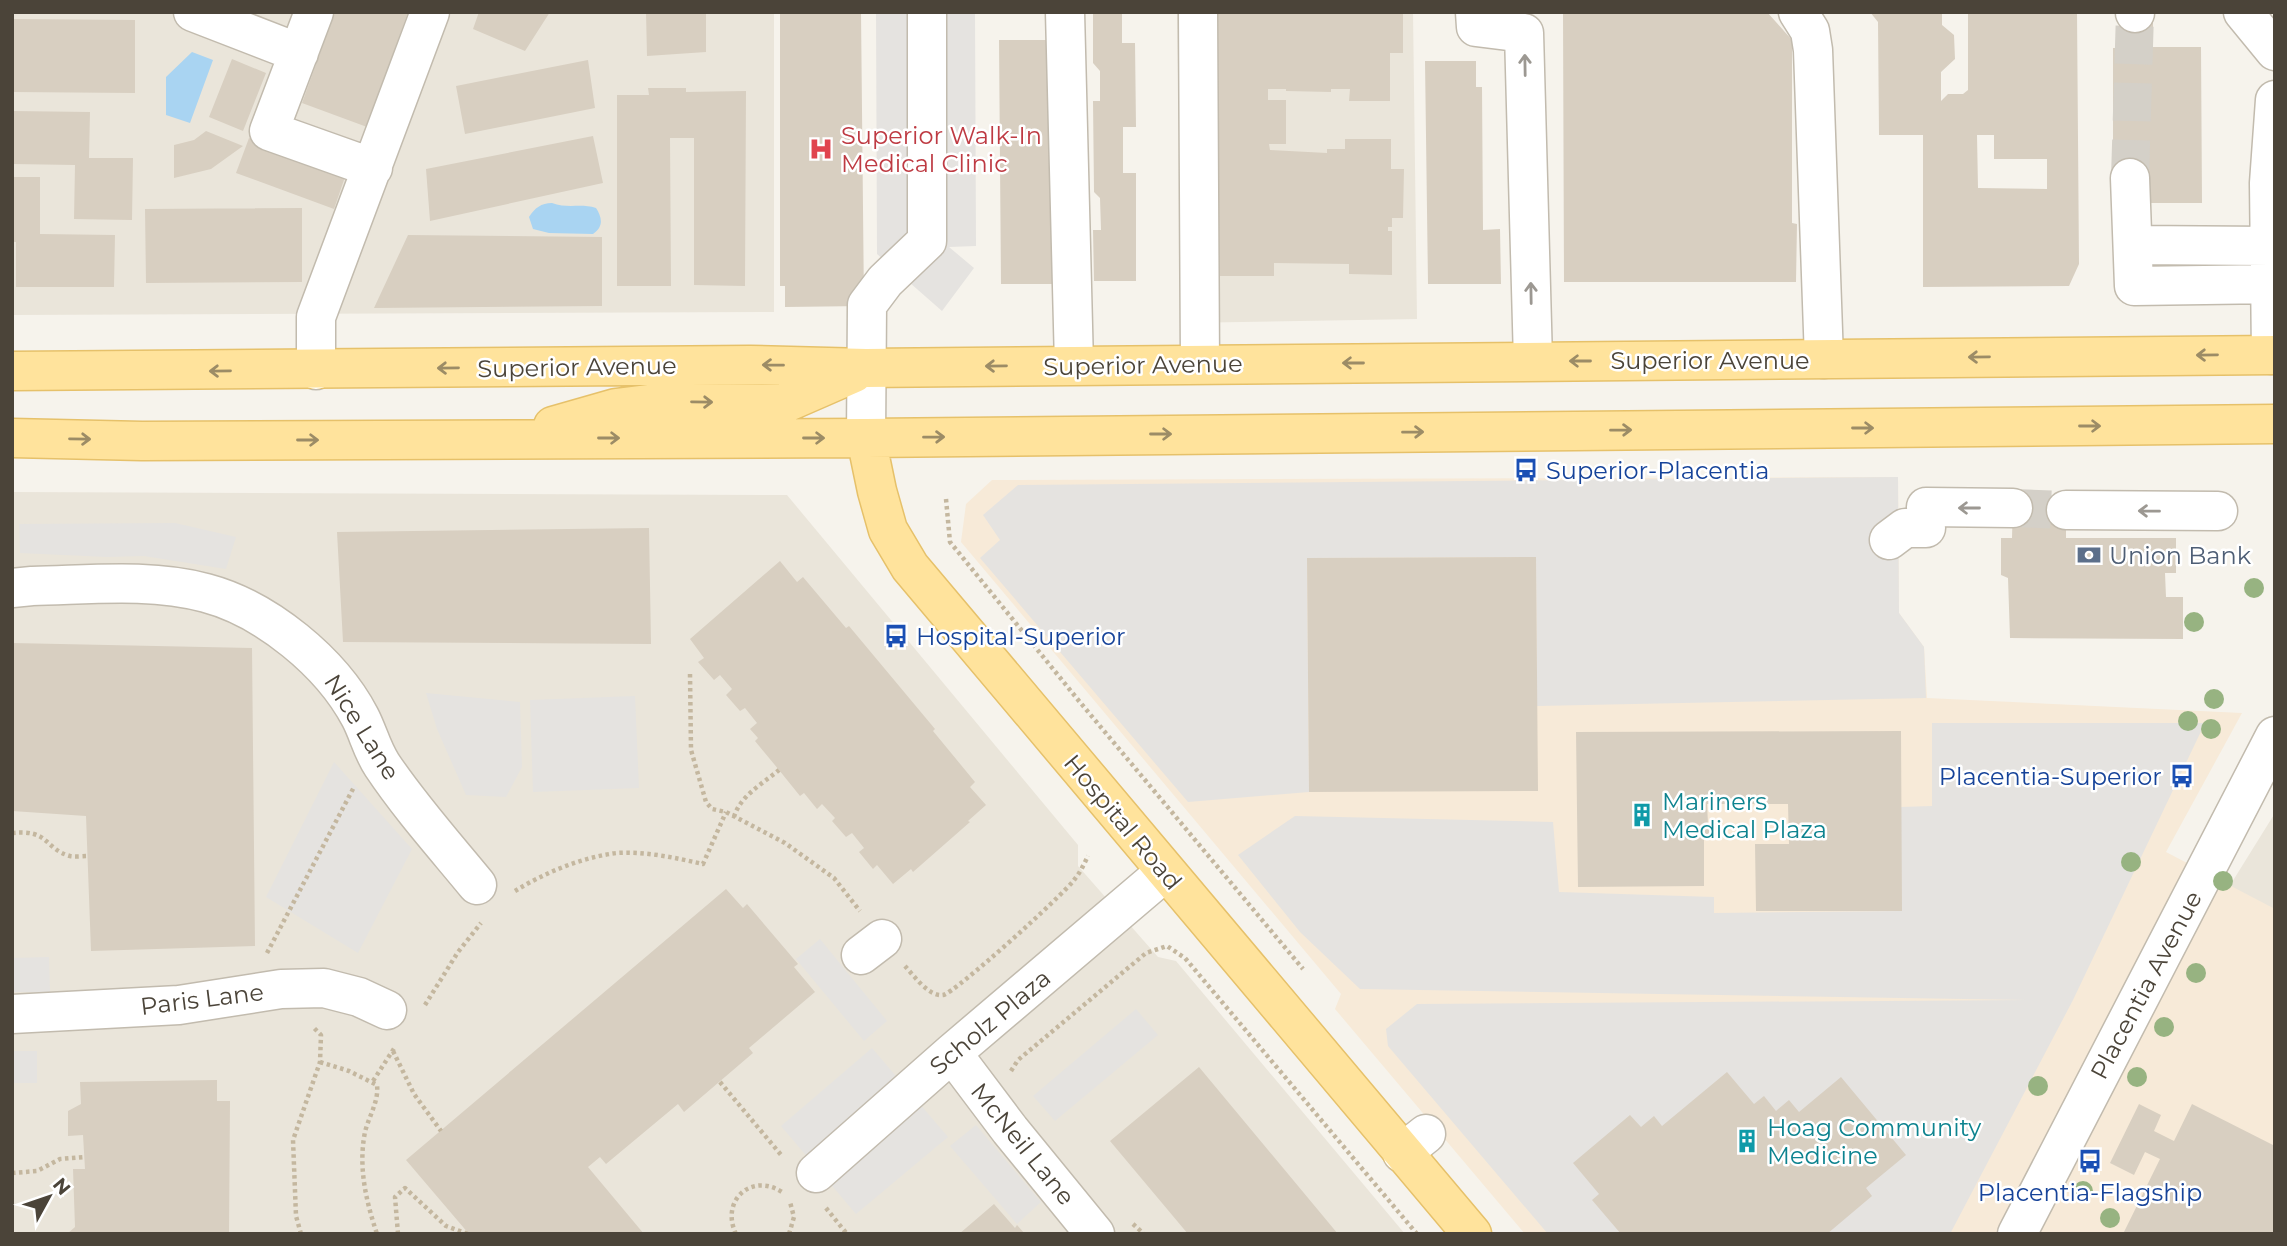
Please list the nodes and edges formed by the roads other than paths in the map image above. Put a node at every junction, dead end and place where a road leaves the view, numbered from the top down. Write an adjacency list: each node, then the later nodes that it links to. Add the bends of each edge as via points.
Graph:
1 (193, 12): 11 (street)
2 (314, 12): 11 (street)
3 (430, 12): 13 (street)
4 (927, 12): 21 (street, Hospital Road, via 927,241 867,304)
5 (1065, 12): 20 (street)
6 (1198, 12): 19 (street)
7 (1475, 12): 18 (street, one-way to 7, via 1524,33 1476,27)
8 (1798, 12): 17 (street, via 1810,31 1813,50)
9 (2243, 12): 10 (street)
10 (2275, 51)
11 (299, 53): 13 (street, via 270,131)
12 (2275, 100): 15 (street, via 2269,183)
13 (373, 168): 22 (street, via 316,317)
14 (2130, 178): 15 (street, via 2134,286)
15 (2271, 269): 16 (street)
16 (2273, 355): 17 (main road, Superior Avenue, one-way to 17)
17 (1824, 359): 18 (main road, Superior Avenue, one-way to 18)
18 (1532, 361): 19 (main road, Superior Avenue, one-way to 19)
19 (1200, 364): 20 (main road, Superior Avenue)
20 (1074, 365): 21 (main road, Superior Avenue, one-way to 21)
21 (866, 368): 22 (main road, Superior Avenue, one-way to 22); 26 (main road, one-way to 21, via 586,415 656,402 783,404); 27 (street, Hospital Road)
22 (316, 370): 23 (main road, Superior Avenue, one-way to 23)
23 (12, 371)
24 (2275, 424): 27 (main road, one-way to 24)
25 (12, 438): 26 (main road, one-way to 26)
26 (516, 438): 27 (main road, one-way to 27)
27 (866, 438): 34 (main road, Hospital Road, via 888,530 909,567)
28 (2013, 508): 31 (street, one-way to 31, via 1926,518)
29 (2066, 510): 30 (street, one-way to 29)
30 (2218, 511)
31 (1889, 540)
32 (12, 588): 35 (street, Nice Lane, via 154,584 207,593 245,607 327,668 359,716 380,763)
33 (2275, 736): 42 (street, Placentia Avenue)
34 (1165, 872): 38 (street, Scholz Plaza); 41 (main road, Hospital Road, via 1414,1143)
35 (491, 898)
36 (405, 1009): 37 (street, Paris Lane, via 324,989 292,989 179,1005)
37 (12, 1014)
38 (951, 1053): 39 (street, Scholz Plaza); 40 (street, McNeil Lane, via 1010,1130)
39 (816, 1173)
40 (1112, 1227)
41 (1472, 1234)
42 (2017, 1234)

